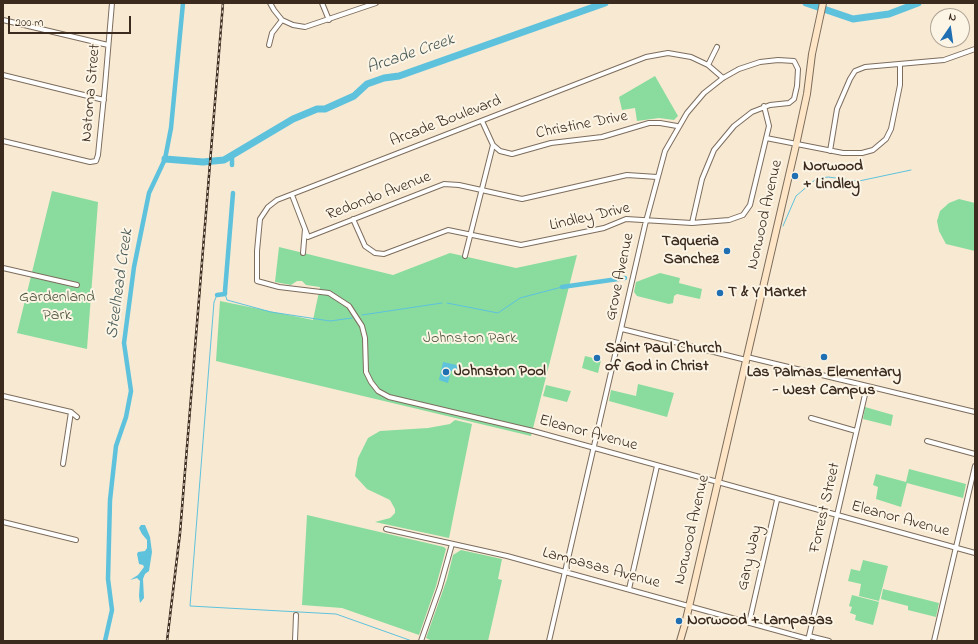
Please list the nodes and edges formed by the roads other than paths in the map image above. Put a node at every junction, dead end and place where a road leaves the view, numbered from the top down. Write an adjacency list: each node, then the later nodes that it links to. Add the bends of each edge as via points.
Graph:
1 (112, 3): 9 (street, Natoma Street)
2 (270, 3): 7 (street)
3 (322, 3): 8 (street)
4 (823, 3): 24 (main road, Norwood Avenue)
5 (373, 4): 8 (street)
6 (3, 20): 9 (street)
7 (282, 20): 8 (street, via 305,27); 10 (street, via 272,32)
8 (329, 20)
9 (108, 45): 17 (street, Natoma Street)
10 (269, 45)
11 (717, 47): 14 (street)
12 (975, 49): 13 (street, via 944,60)
13 (900, 64): 25 (street, via 865,67 853,74 837,109); 25 (street, via 898,92 891,129 886,139 878,147 867,152)
14 (708, 65): 16 (street, Arcade Boulevard); 19 (street, Arcade Boulevard, via 683,55 653,55)
15 (3, 75): 17 (street)
16 (723, 78): 18 (street, via 760,62 792,60 798,69 795,96 789,103); 20 (street, Grove Avenue, via 696,102)
17 (104, 100): 22 (street, Natoma Street, via 96,161 90,162)
18 (764, 106): 21 (street, Lindley Drive, via 768,120); 31 (street, via 734,126 714,150 702,179)
19 (482, 120): 23 (street); 28 (street, Arcade Boulevard)
20 (678, 126): 23 (street, Christine Drive, via 649,123 602,137 551,143 515,154 503,152); 26 (street, Grove Avenue, via 665,151)
21 (766, 138): 24 (street); 31 (street, Lindley Drive, via 748,211 729,220)
22 (3, 141)
23 (493, 145): 27 (street)
24 (796, 145): 25 (street); 40 (main road, Norwood Avenue)
25 (830, 151)
26 (657, 177): 27 (street, Redondo Avenue, via 627,175 522,199); 30 (street, Grove Avenue)
27 (481, 190): 29 (street, Redondo Avenue, via 456,184 438,186); 33 (street)
28 (292, 195): 32 (street); 37 (street, Arcade Boulevard, via 272,203 261,217)
29 (353, 219): 32 (street, Redondo Avenue, via 308,237); 33 (street, Lindley Drive, via 365,246 372,252 381,254 390,253 445,230)
30 (646, 220): 31 (street, Lindley Drive); 33 (street, Lindley Drive, via 626,219 604,228 524,245); 39 (street, Grove Avenue)
31 (692, 223)
32 (305, 229): 34 (street)
33 (470, 234): 35 (street)
34 (303, 253)
35 (465, 256)
36 (3, 268): 38 (street)
37 (257, 281): 49 (street, Eleanor Avenue, via 279,287 317,290 340,298 349,306 362,326 366,372 378,391 389,397)
38 (77, 285)
39 (622, 329): 40 (street); 49 (street, Grove Avenue)
40 (746, 359): 41 (street); 54 (main road, Norwood Avenue)
41 (867, 386): 44 (street); 47 (street, Forrest Street)
42 (3, 396): 43 (street)
43 (71, 412): 45 (street); 51 (street)
44 (975, 412)
45 (77, 417)
46 (811, 418): 47 (street)
47 (856, 431): 56 (street, Forrest Street)
48 (927, 441): 50 (street)
49 (594, 448): 52 (street, Eleanor Avenue); 63 (street, Grove Avenue)
50 (975, 454)
51 (63, 464)
52 (657, 466): 54 (street, Eleanor Avenue); 64 (street)
53 (975, 466): 61 (street)
54 (718, 483): 55 (street, Eleanor Avenue); 65 (main road, Norwood Avenue)
55 (778, 500): 56 (street, Eleanor Avenue); 67 (street, Gary Way)
56 (837, 516): 61 (street, Eleanor Avenue); 68 (street, Forrest Street)
57 (3, 522): 59 (street)
58 (386, 529): 60 (street, Lampasas Avenue)
59 (76, 540)
60 (452, 544): 63 (street, Lampasas Avenue); 70 (street)
61 (956, 548): 62 (street, Eleanor Avenue); 74 (street)
62 (975, 553)
63 (565, 572): 64 (street, Lampasas Avenue); 71 (street, Grove Avenue)
64 (629, 589): 65 (street, Lampasas Avenue)
65 (689, 606): 67 (street, Lampasas Avenue); 72 (main road, Norwood Avenue)
66 (296, 616): 69 (street)
67 (749, 623): 68 (street, Lampasas Avenue, via 808,639)
68 (809, 636): 73 (street, Lampasas Avenue)
69 (295, 641)
70 (421, 641)
71 (549, 641)
72 (681, 641)
73 (829, 641)
74 (934, 641)

